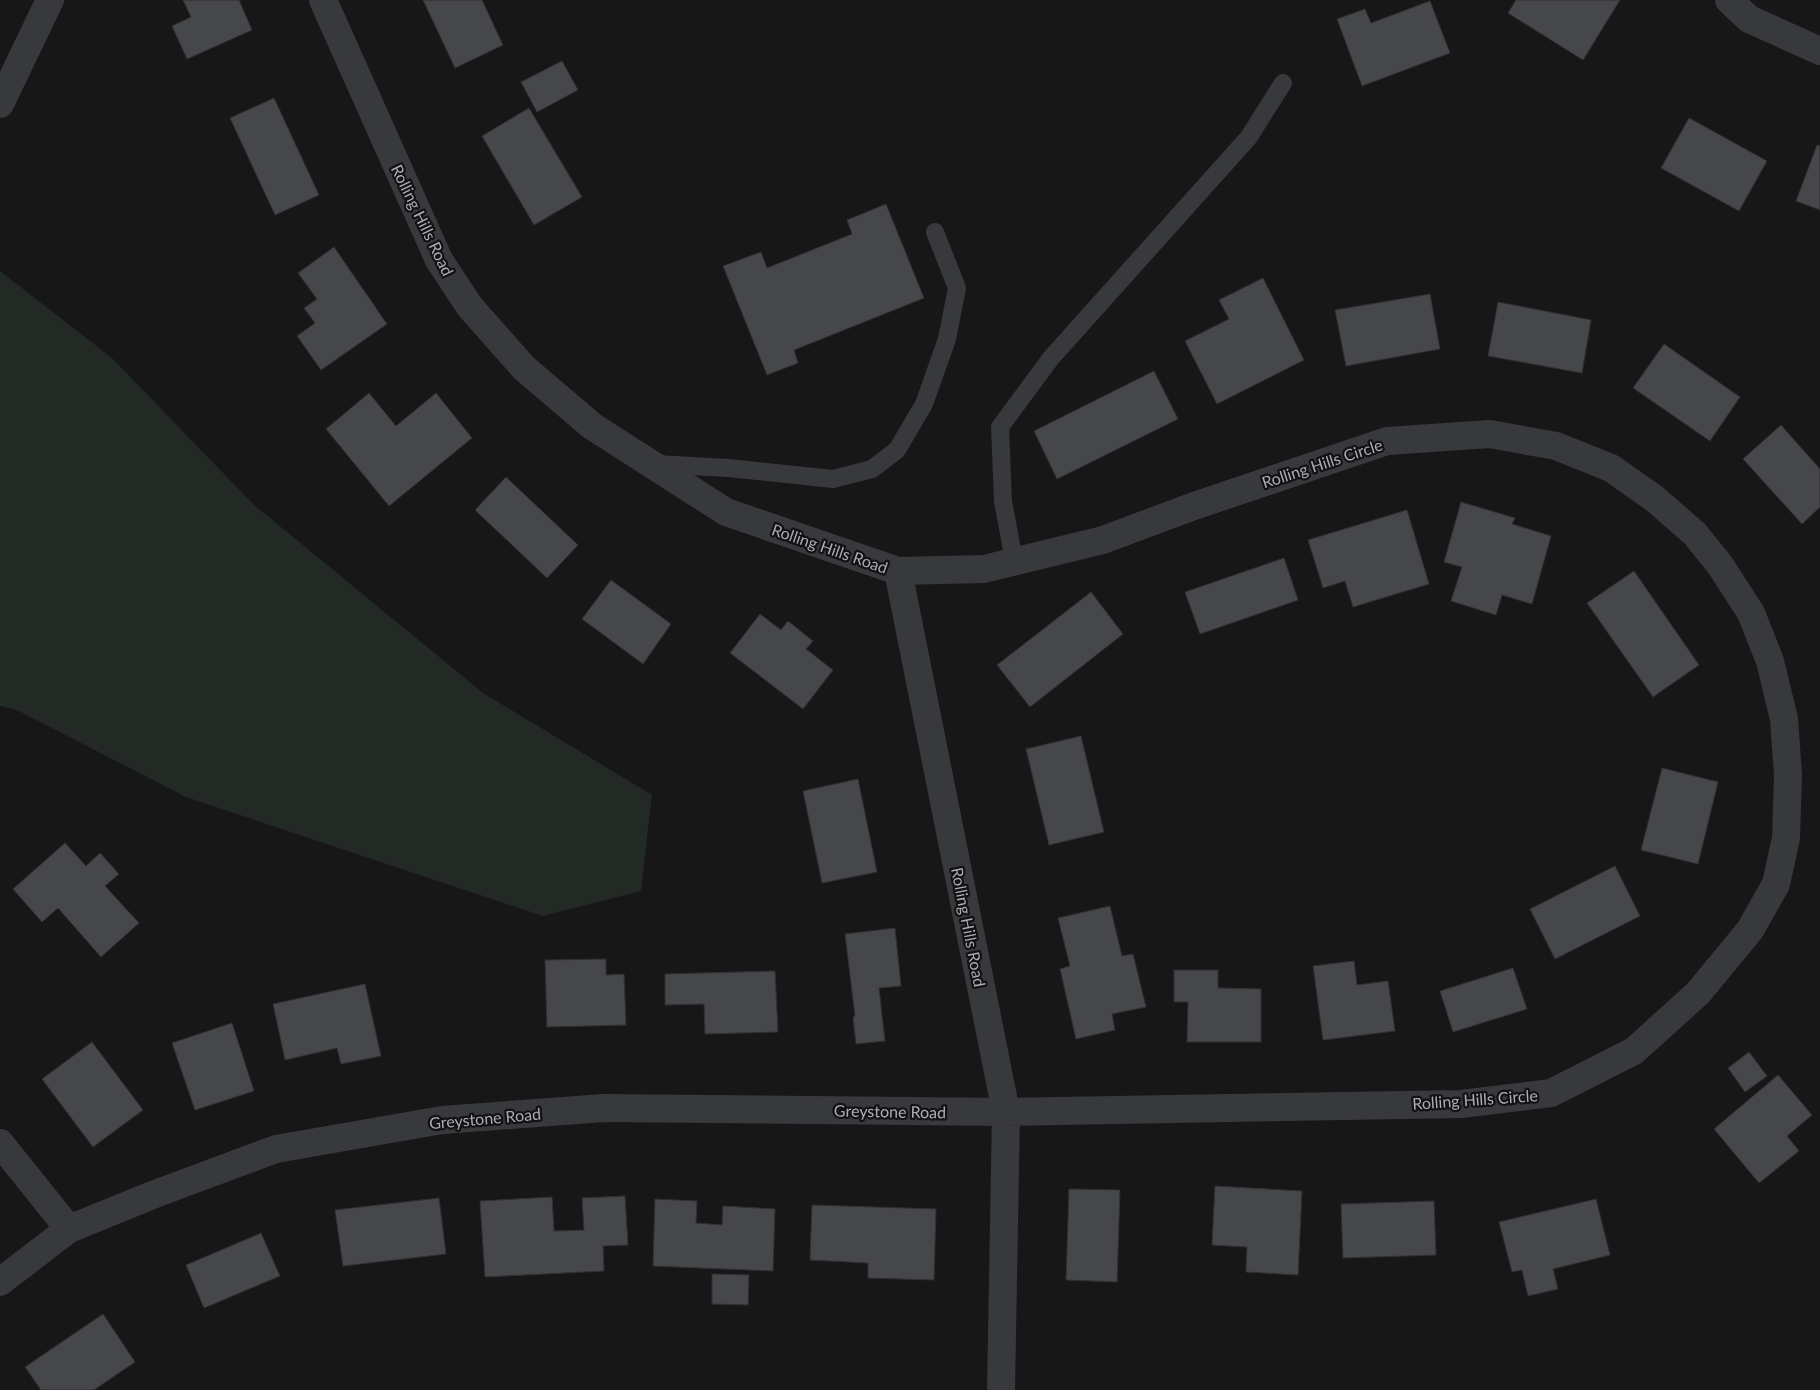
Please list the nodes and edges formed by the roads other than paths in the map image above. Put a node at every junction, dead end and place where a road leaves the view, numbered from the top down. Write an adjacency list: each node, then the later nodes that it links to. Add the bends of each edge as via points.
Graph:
1 (50, 0): 6 (street)
2 (323, 0): 8 (street, Rolling Hills Road, via 439,260 470,307 524,368 592,426)
3 (1729, 0): 4 (street, via 1749,19)
4 (1820, 51)
5 (1283, 83): 9 (lane, via 1249,137 1051,358 1000,427 1003,501)
6 (0, 104)
7 (935, 232): 8 (lane, via 957,288 947,339 924,404 897,450 872,469 833,479)
8 (651, 464): 10 (street, Rolling Hills Road, via 726,512)
9 (1014, 562): 10 (street, Rolling Hills Circle, via 984,569); 11 (street, Rolling Hills Circle, via 1103,540 1387,441 1490,434 1556,446 1611,468 1655,499 1695,534 1720,566 1751,613 1770,661 1784,719 1788,775 1786,838 1776,884 1750,930 1698,993 1634,1051 1551,1093 1461,1104)
10 (898, 571): 11 (street, Rolling Hills Road)
11 (1006, 1112): 13 (street, Greystone Road, via 604,1108 442,1120 276,1149); 15 (street, Rolling Hills Road)
12 (0, 1143): 13 (street)
13 (69, 1229): 14 (street, Greystone Road)
14 (0, 1282)
15 (1001, 1390)

